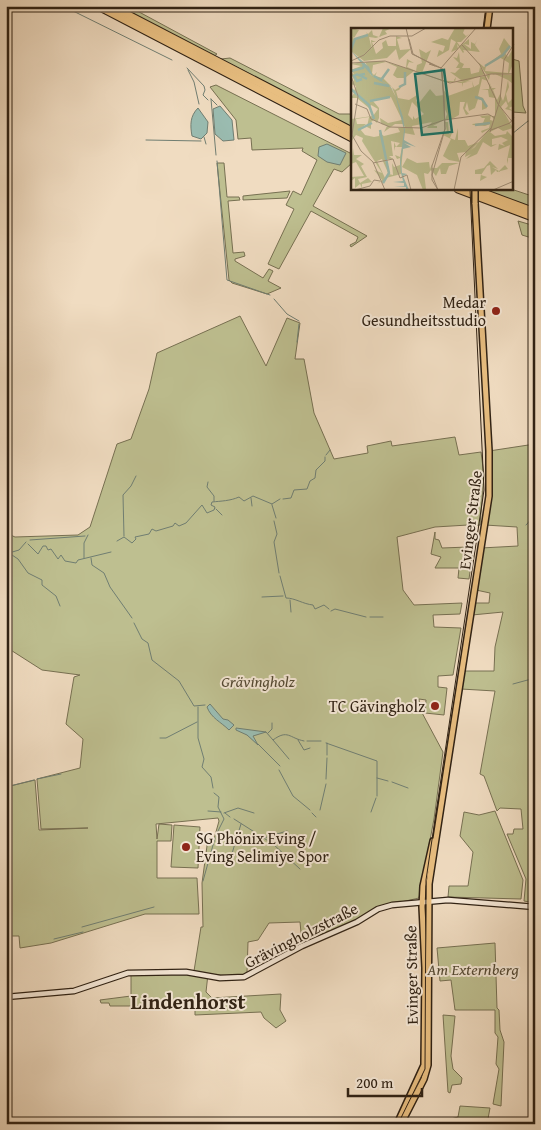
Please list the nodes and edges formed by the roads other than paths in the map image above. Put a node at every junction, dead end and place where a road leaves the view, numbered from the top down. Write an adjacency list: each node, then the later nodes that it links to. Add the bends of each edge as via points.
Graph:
1 (98, 6): 6 (highway)
2 (111, 6): 5 (highway)
3 (490, 6): 4 (main road)
4 (487, 28)
5 (351, 130)
6 (351, 137)
7 (461, 190): 11 (highway)
8 (474, 190): 12 (main road, Evinger Straße, bridge, via 489,496)
9 (477, 190): 10 (highway)
10 (535, 212)
11 (535, 218)
12 (425, 902): 13 (main road, Grävingholzstraße); 14 (main road, Grävingholzstraße, via 378,909 244,977 220,978 186,972 128,973 74,991); 15 (main road, Evinger Straße, via 424,1065); 16 (main road, Evinger Straße, via 428,1065)
13 (535, 906)
14 (6, 996)
15 (397, 1124)
16 (401, 1124)

